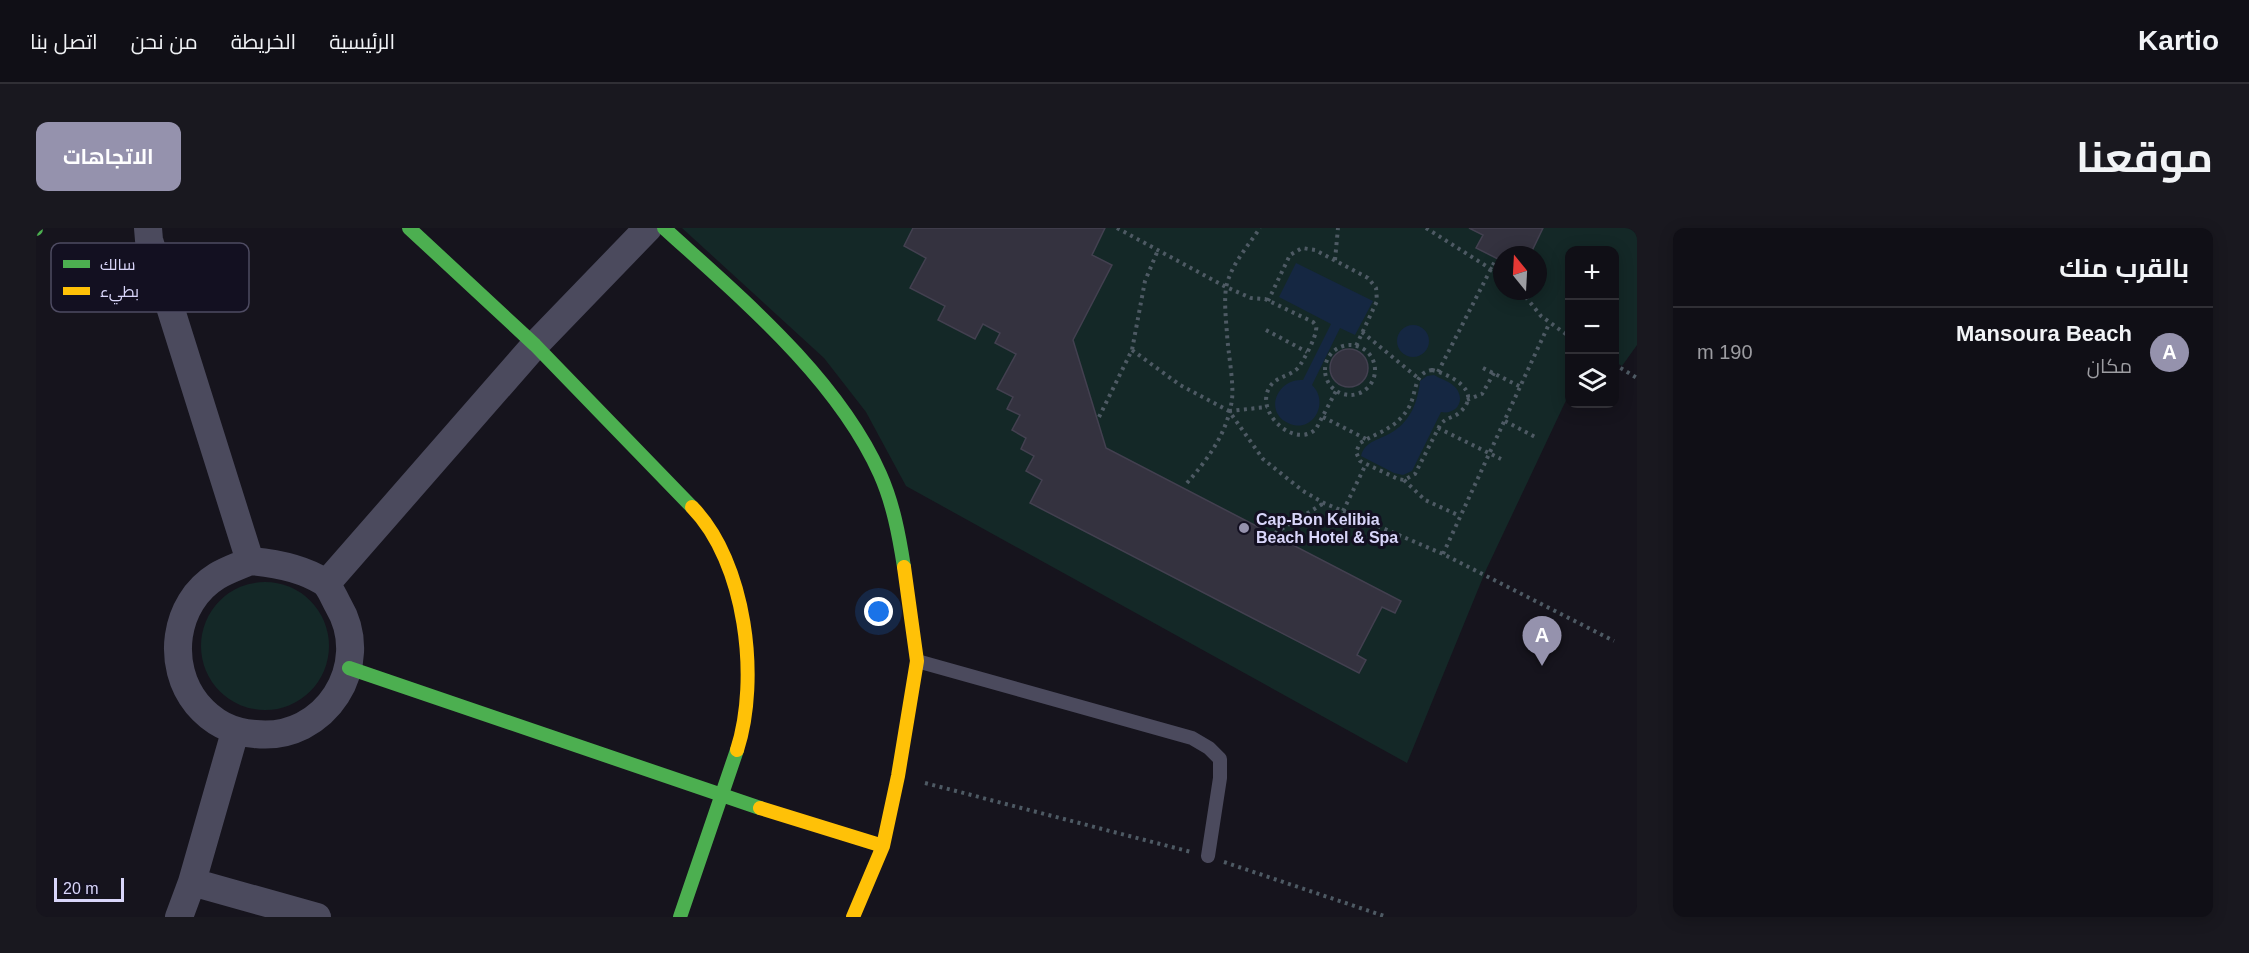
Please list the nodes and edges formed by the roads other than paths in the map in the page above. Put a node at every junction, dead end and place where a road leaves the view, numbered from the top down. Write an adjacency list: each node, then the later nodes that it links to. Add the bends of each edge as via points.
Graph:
1 (148, 228): 5 (street)
2 (409, 228): 7 (street)
3 (648, 228): 7 (street)
4 (664, 228): 10 (street, via 806,365 846,414 880,474 898,526)
5 (149, 243)
6 (171, 312): 8 (street)
7 (535, 345): 9 (street); 13 (street, via 700,515 721,550 741,609 748,661 744,729)
8 (250, 561): 9 (street, via 276,563); 12 (street, via 216,577 192,600 179,629 177,661 187,691 207,716)
9 (326, 584): 11 (street, via 344,614 351,641)
10 (917, 661): 14 (street); 15 (lane, via 1192,738 1209,748 1220,759 1220,778)
11 (349, 668): 12 (street, via 334,701 307,726 272,736); 13 (street)
12 (235, 732): 16 (street)
13 (723, 796): 14 (street); 19 (street)
14 (882, 846): 20 (street)
15 (1208, 856)
16 (192, 882): 17 (street); 18 (street)
17 (179, 917)
18 (317, 917)
19 (680, 917)
20 (853, 917)

